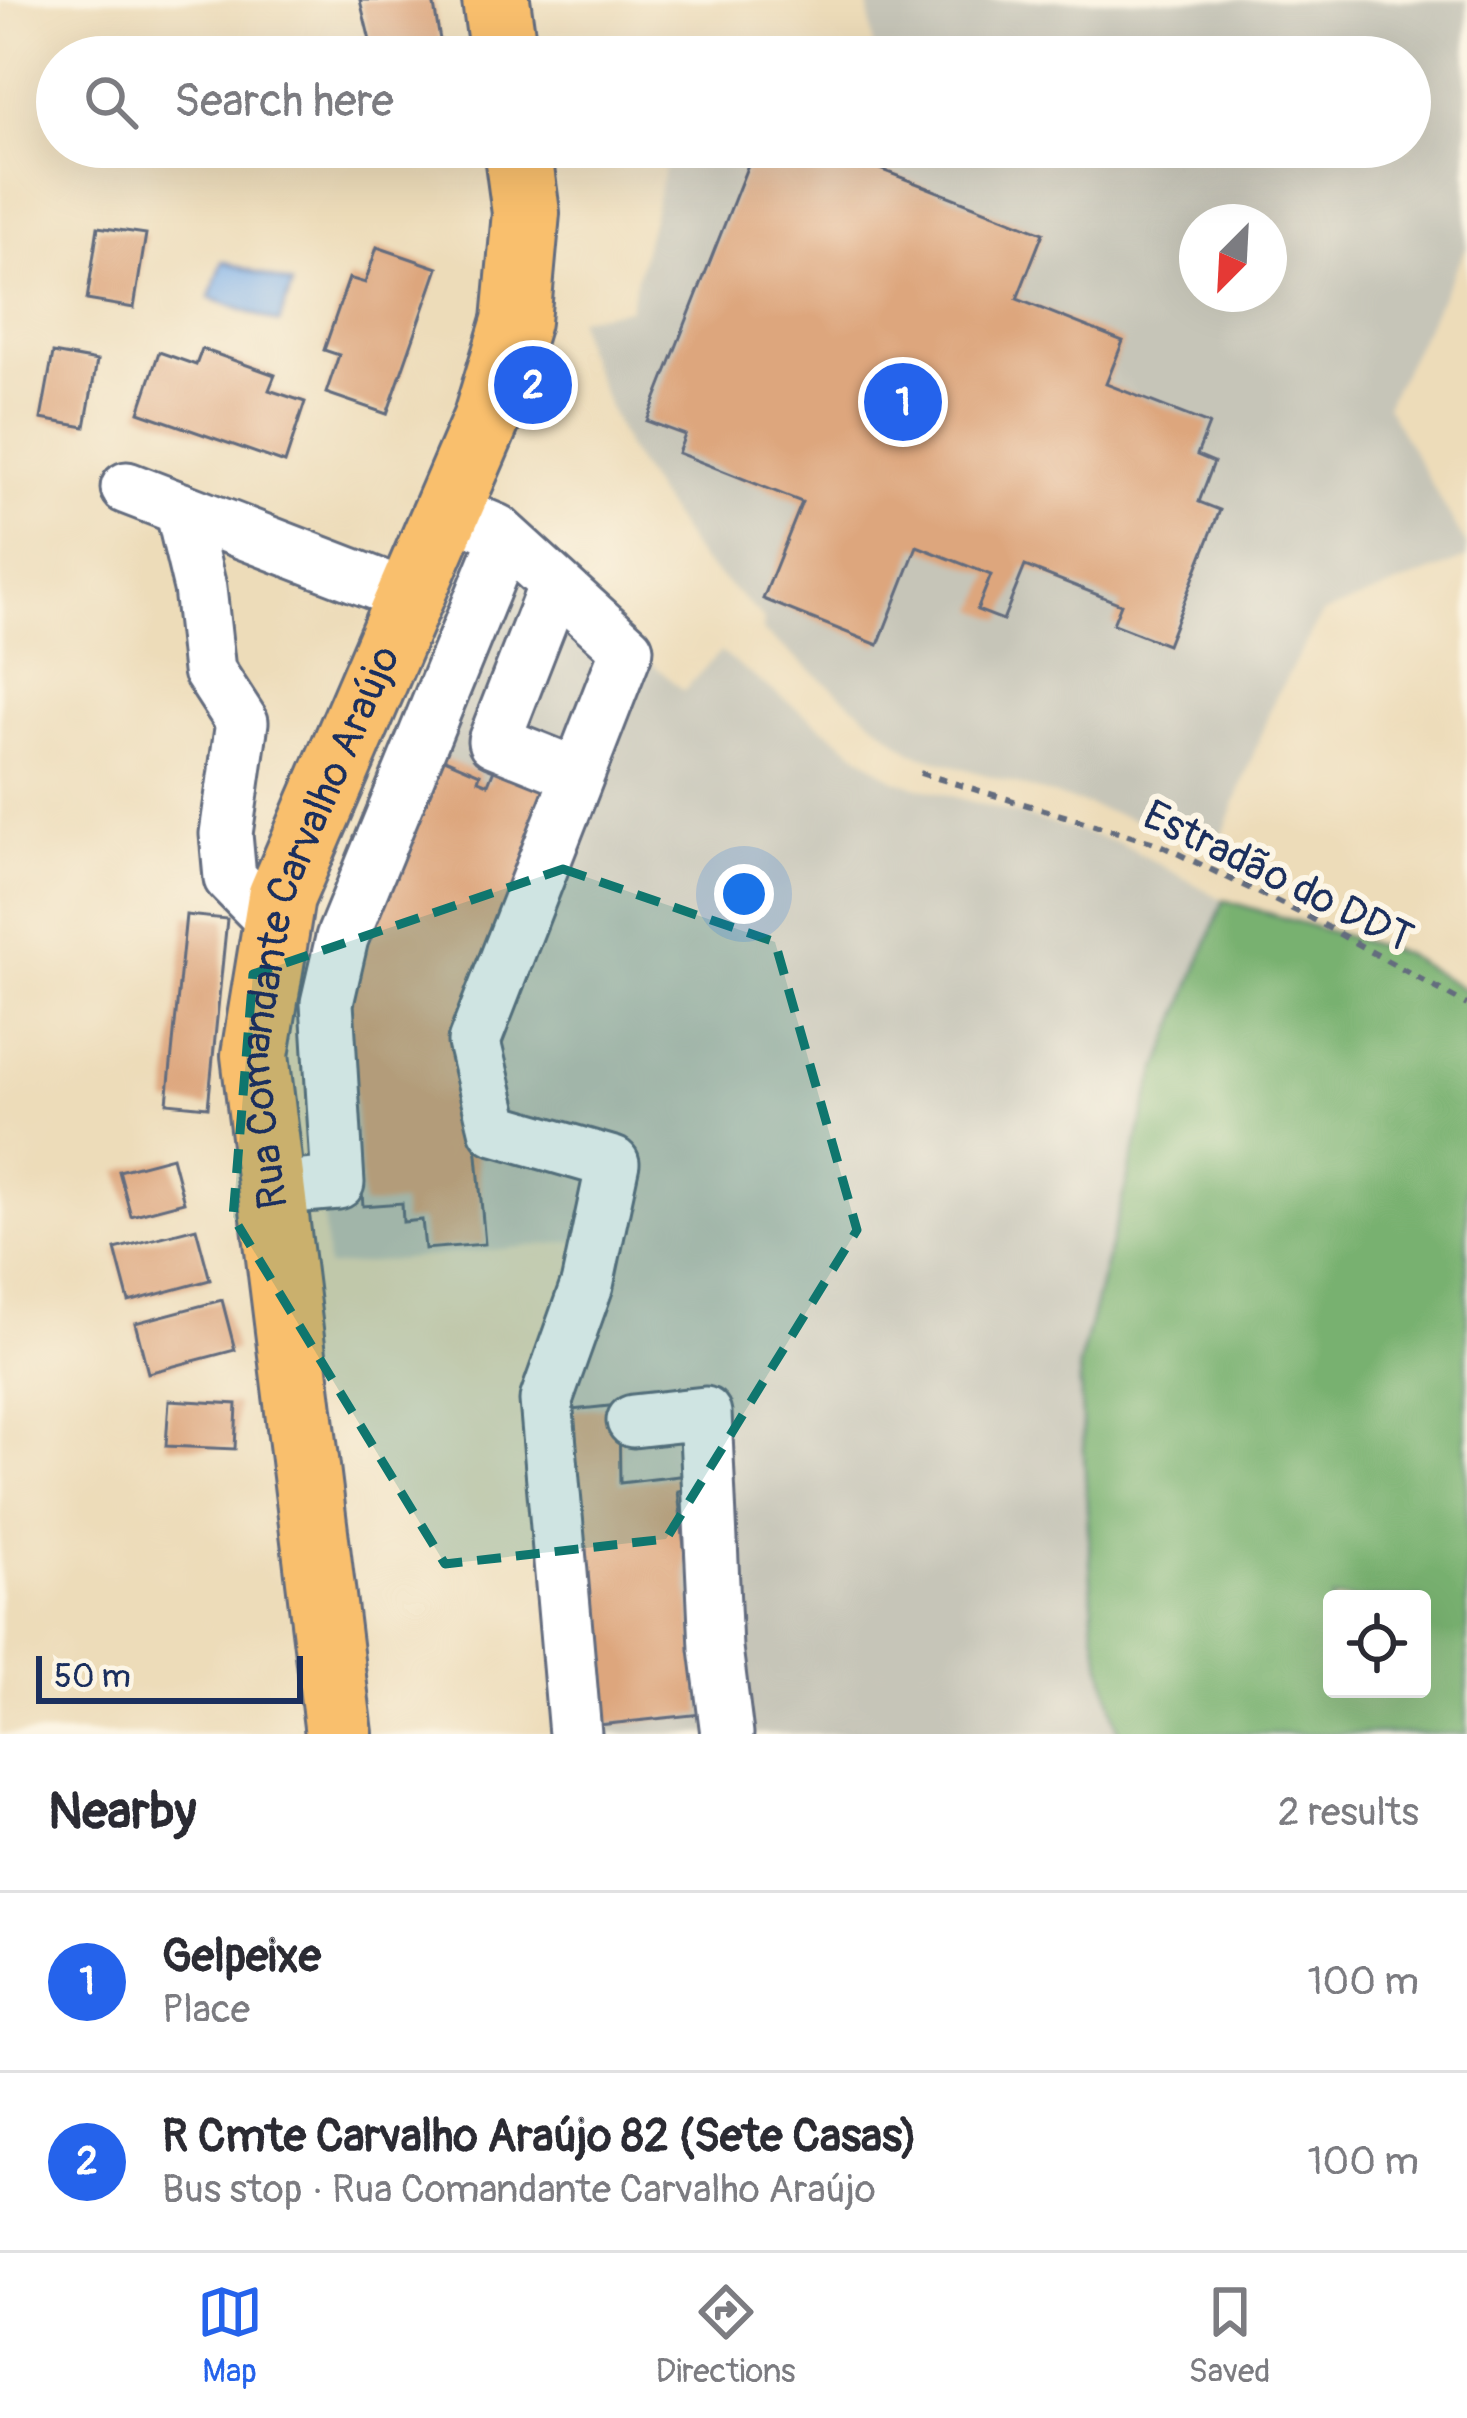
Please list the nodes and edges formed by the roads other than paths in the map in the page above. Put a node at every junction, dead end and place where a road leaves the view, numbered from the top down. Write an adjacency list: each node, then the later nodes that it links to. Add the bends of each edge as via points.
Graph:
1 (496, 0): 2 (main road)
2 (501, 36)
3 (520, 168): 6 (main road, Rua Comandante Carvalho Araújo, via 526,213 516,321 487,420)
4 (127, 488): 5 (street)
5 (181, 509): 9 (street); 11 (street, via 208,670 242,722 226,833 230,878)
6 (448, 510): 7 (street); 9 (main road, Rua Comandante Carvalho Araújo)
7 (506, 538): 8 (street); 12 (street, via 342,938 327,1003 338,1183)
8 (554, 586): 10 (street, via 627,649); 10 (street, via 494,741)
9 (410, 597): 11 (main road, Rua Comandante Carvalho Araújo, via 281,897)
10 (577, 774): 15 (street, via 474,1042 495,1130 613,1163 586,1285 546,1400)
11 (277, 926): 12 (main road, Rua Comandante Carvalho Araújo, via 255,1055)
12 (271, 1190): 14 (main road, Rua Comandante Carvalho Araújo)
13 (633, 1421): 16 (street, via 705,1413)
14 (339, 1734)
15 (575, 1734)
16 (727, 1734)

